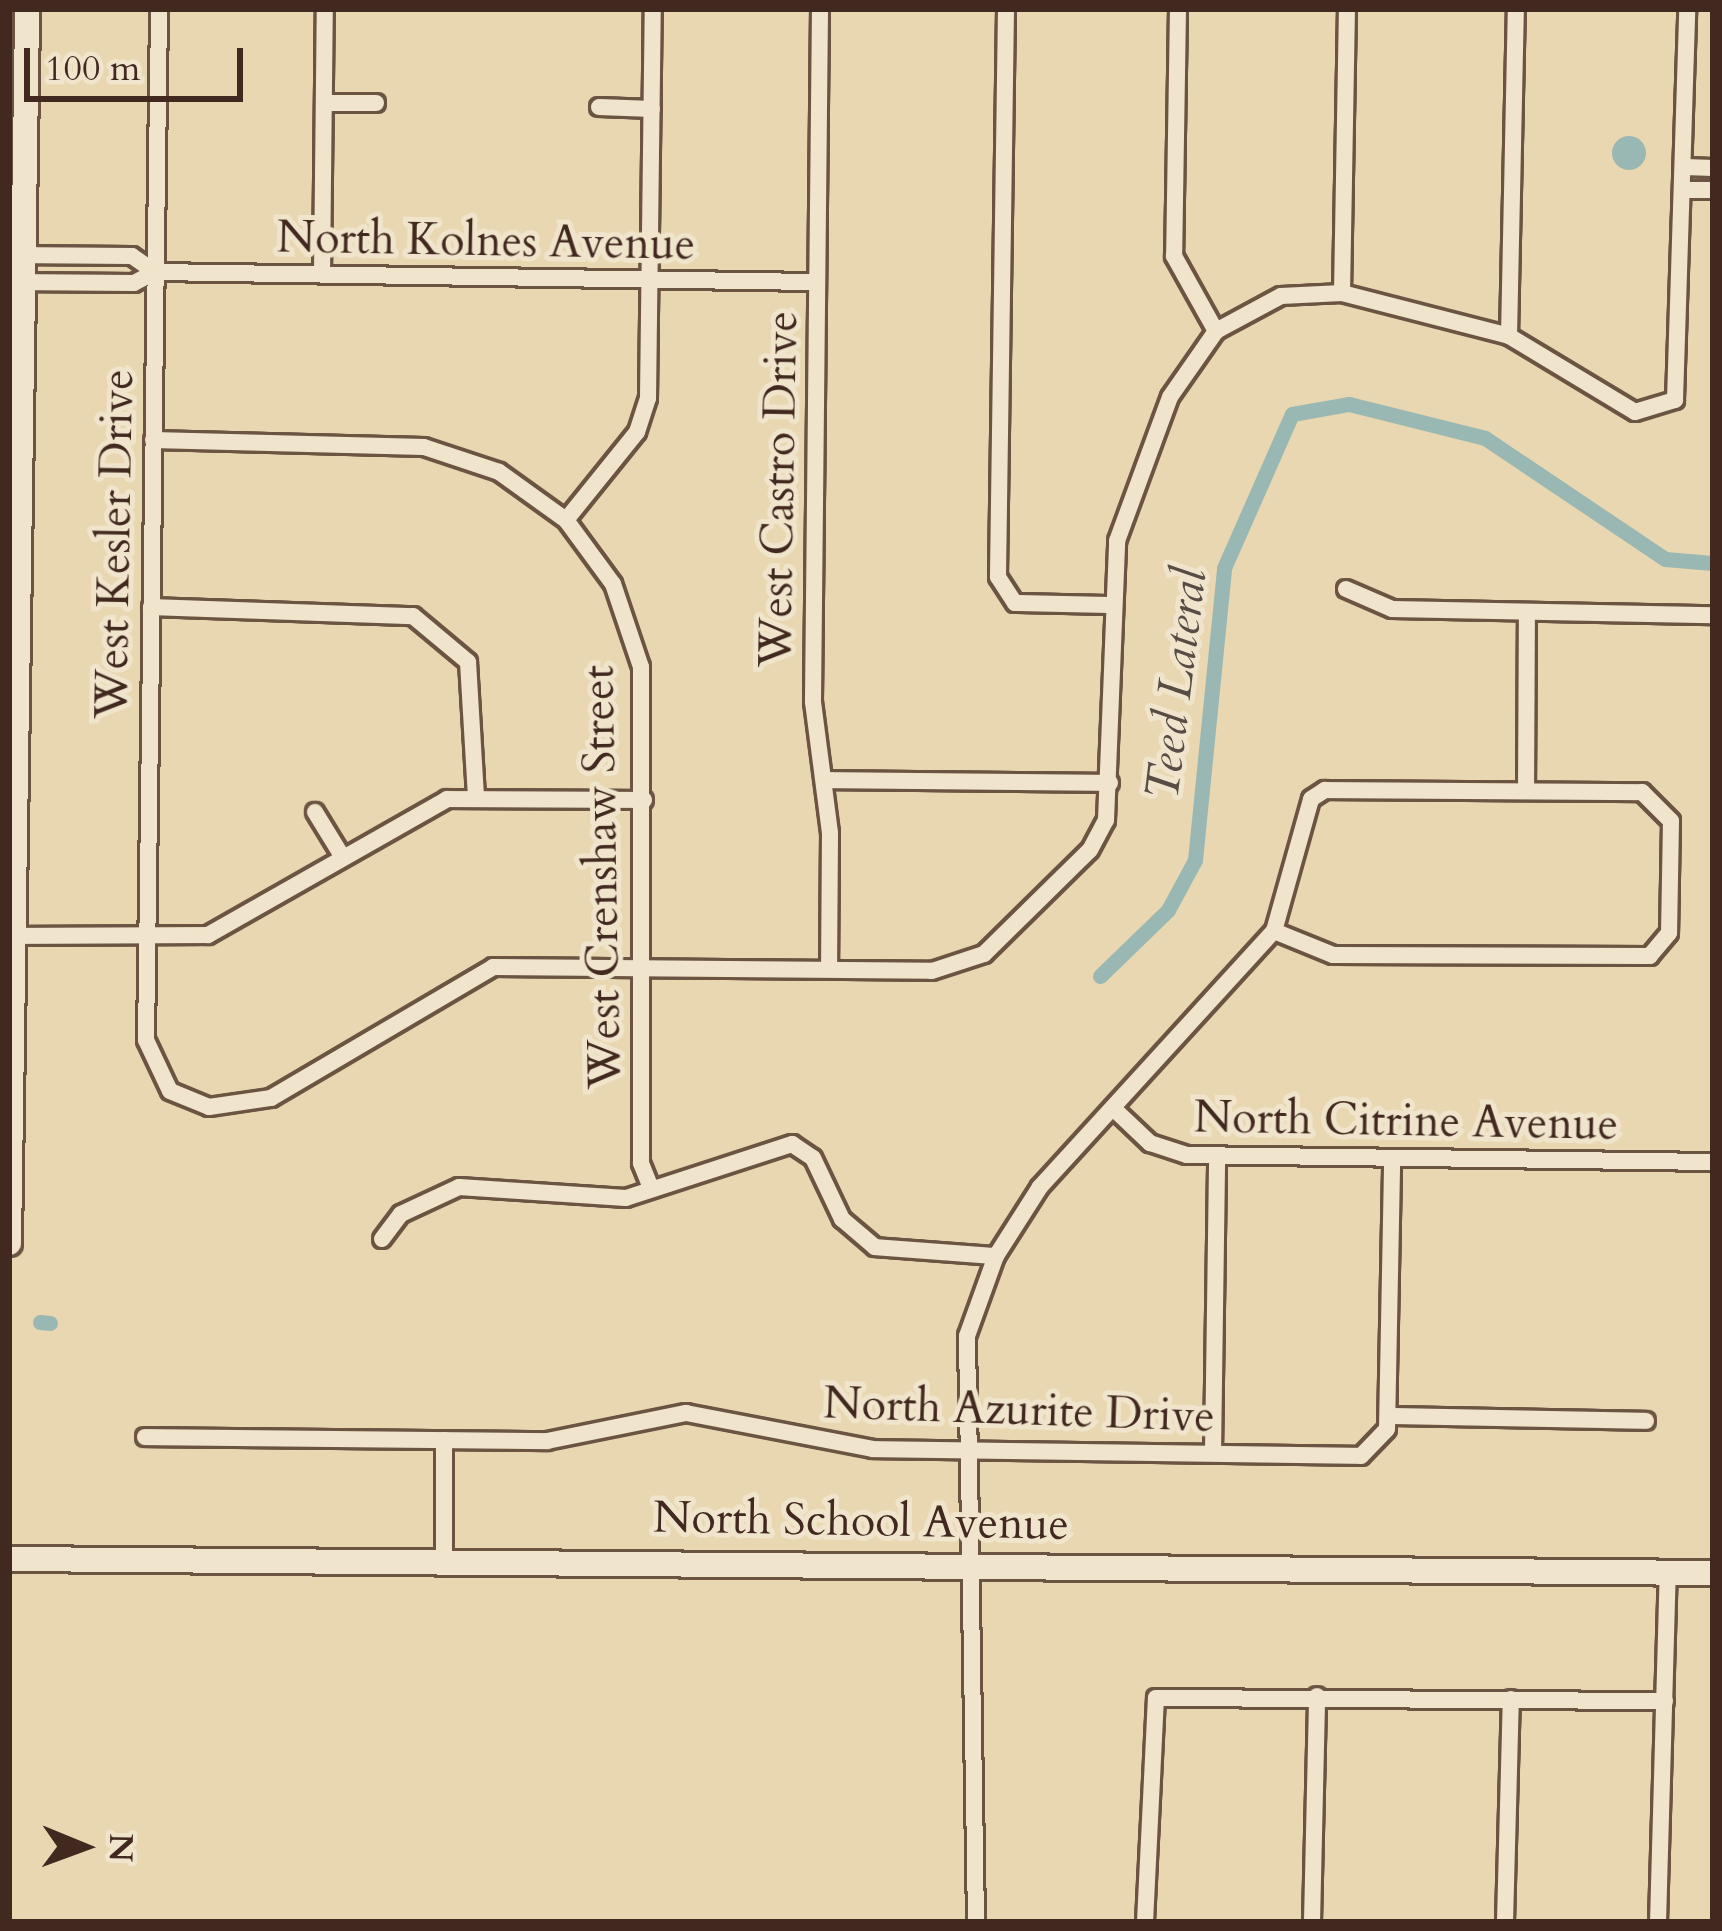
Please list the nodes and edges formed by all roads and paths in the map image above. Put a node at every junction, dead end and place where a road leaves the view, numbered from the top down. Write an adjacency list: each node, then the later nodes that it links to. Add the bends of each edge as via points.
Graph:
1 (27, 9): 19 (street)
2 (159, 9): 20 (street, West Kesler Drive)
3 (325, 9): 11 (street)
4 (653, 9): 14 (street)
5 (820, 9): 24 (street, West Castro Drive)
6 (1006, 9): 31 (street, via 1007,597)
7 (1178, 9): 26 (street, via 1174,256)
8 (1347, 9): 25 (street)
9 (1516, 9): 27 (street)
10 (1687, 9): 15 (street)
11 (324, 103): 12 (street); 21 (street)
12 (376, 103)
13 (599, 107): 14 (street)
14 (652, 109): 22 (street)
15 (1685, 167): 16 (street); 17 (street)
16 (1713, 168)
17 (1685, 190): 18 (street); 27 (street, via 1681,382 1665,410 1635,412)
18 (1713, 190)
19 (16, 255): 20 (street, North Kolnes Avenue, via 132,256); 23 (street)
20 (154, 272): 21 (street, North Kolnes Avenue); 23 (street, North Kolnes Avenue, via 134,283); 28 (street, West Kesler Drive)
21 (322, 274): 22 (street, North Kolnes Avenue)
22 (651, 279): 24 (street, North Kolnes Avenue); 29 (street, via 648,398 637,432)
23 (16, 282): 43 (street)
24 (817, 282): 35 (street, West Castro Drive, via 813,703)
25 (1342, 292): 26 (street, via 1281,296); 27 (street)
26 (1216, 332): 31 (street, via 1170,397 1118,542)
27 (1509, 336)
28 (153, 440): 29 (street, via 424,447 499,472); 32 (street, West Kesler Drive)
29 (566, 520): 39 (street, West Crenshaw Street, via 634,635)
30 (1346, 589): 33 (street, via 1392,609)
31 (1112, 605): 36 (street)
32 (151, 607): 38 (street, via 392,611 453,641 474,684); 44 (street, West Kesler Drive)
33 (1527, 613): 34 (street); 37 (street)
34 (1713, 615)
35 (824, 780): 36 (street); 46 (street, West Castro Drive)
36 (1110, 783): 46 (street, via 1090,850 984,954 932,971)
37 (1526, 791): 42 (street, via 1311,799); 42 (street, via 1662,800 1669,933 1658,951 1333,955)
38 (476, 797): 39 (street); 41 (street, via 422,807)
39 (644, 800): 45 (street, West Crenshaw Street)
40 (315, 812): 41 (street)
41 (342, 856): 44 (street, via 208,935)
42 (1274, 932): 47 (street)
43 (12, 936): 44 (street); 53 (street)
44 (147, 939): 45 (street, West Kesler Drive, via 146,1040 158,1078 191,1103 254,1105 471,974)
45 (641, 967): 46 (street); 51 (street, West Crenshaw Street)
46 (829, 969)
47 (1114, 1109): 48 (street, North Citrine Avenue, via 1168,1151); 54 (street, via 1040,1187)
48 (1217, 1155): 49 (street, North Citrine Avenue); 60 (street)
49 (1392, 1158): 50 (street, North Citrine Avenue); 55 (street)
50 (1713, 1162)
51 (651, 1188): 52 (street, via 609,1198 459,1187 401,1214); 54 (street, via 793,1144 813,1158 842,1219 875,1247)
52 (382, 1239)
53 (9, 1244)
54 (995, 1256): 59 (street, via 967,1336)
55 (1388, 1416): 56 (street); 60 (street, North Azurite Drive, via 1381,1446 1360,1456)
56 (1646, 1420)
57 (145, 1437): 58 (street, North Azurite Drive)
58 (444, 1440): 59 (street, North Azurite Drive, via 579,1438 686,1413 816,1442); 62 (street)
59 (966, 1452): 60 (street, North Azurite Drive); 63 (street)
60 (1213, 1453)
61 (9, 1559): 62 (street, North School Avenue)
62 (444, 1559): 63 (street, North School Avenue)
63 (964, 1564): 64 (street, North School Avenue); 69 (street)
64 (1668, 1572): 65 (street, North School Avenue); 68 (street)
65 (1713, 1573)
66 (1317, 1696): 67 (street); 70 (street, via 1156,1698); 71 (street)
67 (1511, 1699): 68 (street); 72 (street)
68 (1665, 1701): 73 (street)
69 (976, 1922)
70 (1145, 1922)
71 (1312, 1922)
72 (1505, 1922)
73 (1658, 1922)

